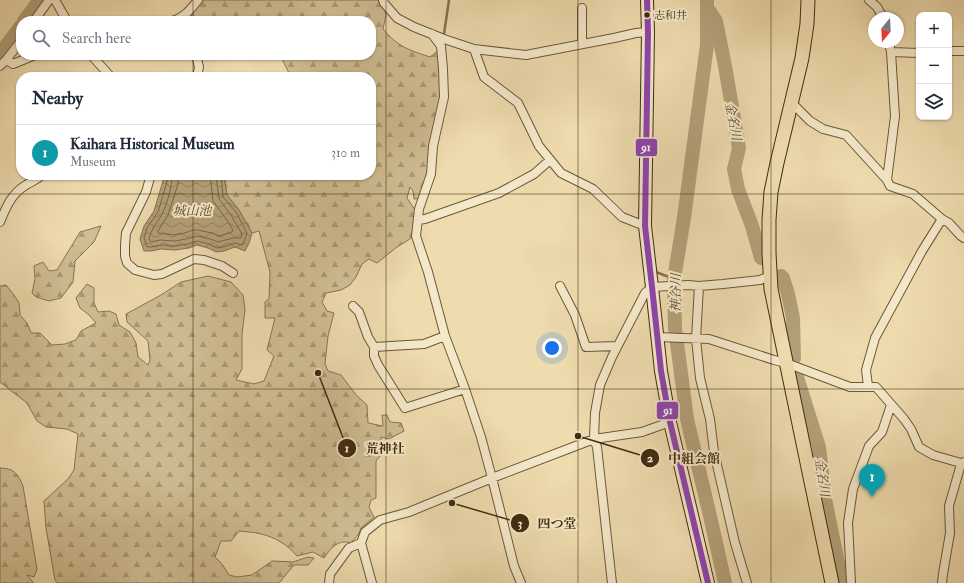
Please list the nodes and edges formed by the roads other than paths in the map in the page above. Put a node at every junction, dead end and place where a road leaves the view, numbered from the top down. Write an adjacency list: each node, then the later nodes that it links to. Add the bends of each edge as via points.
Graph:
1 (49, 0): 10 (street)
2 (55, 0): 11 (street)
3 (198, 0): 12 (street)
4 (382, 0): 14 (street, via 397,18)
5 (647, 0): 13 (street)
6 (808, 0): 29 (main road, via 802,58)
7 (869, 0): 9 (street)
8 (582, 8): 15 (street)
9 (880, 12)
10 (38, 16)
11 (64, 16)
12 (186, 16)
13 (648, 32): 15 (street); 37 (street)
14 (432, 34): 18 (street); 35 (street, via 441,46 444,97 433,146 431,174)
15 (582, 44): 18 (street, via 526,55)
16 (16, 47): 26 (street)
17 (890, 48): 21 (street)
18 (474, 49): 30 (street, via 484,77 518,103 539,146)
19 (952, 51): 20 (street)
20 (964, 51)
21 (891, 52): 22 (street); 33 (street, via 895,116)
22 (916, 53)
23 (23, 60): 26 (street, via 13,64)
24 (95, 60): 27 (street)
25 (197, 60): 28 (street)
26 (3, 63)
27 (105, 72)
28 (198, 72)
29 (792, 102): 33 (street, via 823,129 846,135); 40 (main road, via 771,192)
30 (550, 160): 35 (street, via 534,174 499,193); 37 (street, via 561,173 593,190 622,217)
31 (38, 180): 36 (street, via 25,185 14,195)
32 (149, 180): 39 (street, via 126,233 127,264 135,270 154,275 194,260 204,260)
33 (887, 180): 34 (street, via 890,186 913,194)
34 (942, 219): 38 (street); 51 (street, via 875,338 866,370)
35 (418, 220): 45 (street, via 416,236)
36 (0, 222)
37 (645, 226): 43 (street)
38 (964, 238)
39 (233, 273)
40 (770, 276): 42 (street, via 760,280); 50 (main road)
41 (560, 286): 48 (street, via 575,315 586,347)
42 (699, 286): 43 (street); 47 (street)
43 (654, 287): 46 (street); 48 (street, via 644,293)
44 (353, 306): 49 (street)
45 (446, 336): 49 (street, via 424,344); 52 (street)
46 (657, 337): 47 (street); 54 (street)
47 (696, 339): 50 (street, via 709,339); 64 (street, via 700,378 710,419 714,452)
48 (617, 346): 55 (street, via 600,385)
49 (374, 347): 52 (street, via 378,365 405,408)
50 (786, 363): 51 (street, via 850,387); 65 (main road)
51 (868, 386): 53 (street, via 876,387)
52 (465, 389): 57 (street)
53 (891, 404): 56 (street, via 911,429 919,447 933,455); 66 (street, via 882,432 869,446 853,489 848,523)
54 (670, 422): 55 (street, via 642,432); 63 (street)
55 (594, 439): 57 (street); 62 (street)
56 (963, 463): 67 (street, via 949,506 950,533)
57 (492, 478): 58 (street, via 408,512 380,520 365,532); 61 (street)
58 (361, 543): 59 (street, via 349,548 330,574); 60 (street)
59 (329, 583)
60 (372, 583)
61 (520, 583)
62 (612, 583)
63 (708, 583)
64 (747, 583)
65 (832, 583)
66 (851, 583)
67 (942, 583)

